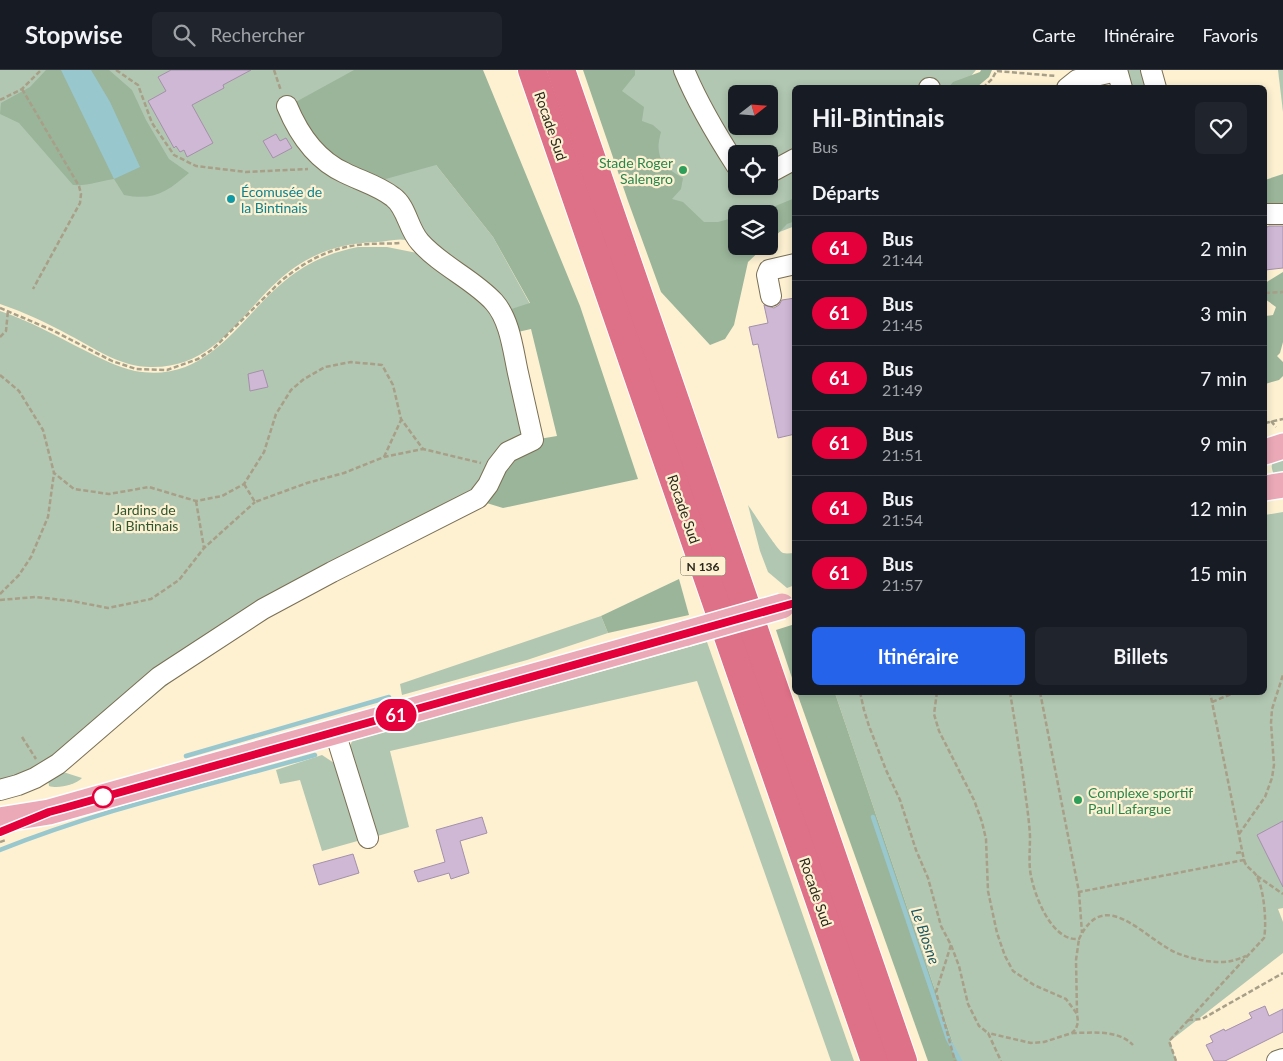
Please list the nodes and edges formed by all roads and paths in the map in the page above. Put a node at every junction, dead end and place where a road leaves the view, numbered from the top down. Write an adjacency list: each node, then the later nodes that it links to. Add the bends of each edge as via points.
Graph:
1 (41, 70): 13 (path)
2 (116, 70): 18 (path, via 138,85 152,123 174,155 196,166 246,172)
3 (274, 70): 15 (path)
4 (532, 70): 82 (highway, Rocade Sud / N 136)
5 (561, 70): 83 (highway, Rocade Sud / N 136)
6 (684, 70): 16 (street)
7 (997, 70): 10 (path); 11 (path)
8 (1151, 70): 12 (street)
9 (1118, 76): 10 (street)
10 (1074, 79)
11 (986, 85)
12 (1155, 85)
13 (22, 89): 14 (path); 24 (path, via 81,194 80,203)
14 (0, 100)
15 (287, 106): 18 (street, via 305,140)
16 (728, 152)
17 (792, 161): 19 (street)
18 (333, 168): 22 (street, via 394,198)
19 (778, 168)
20 (1267, 214): 21 (street)
21 (1283, 214)
22 (418, 241): 29 (path, via 357,245 318,256 281,281 213,349 198,359 167,370 136,369 112,362); 39 (street, via 493,302 509,334 533,440 508,452)
23 (792, 265): 27 (street, via 769,270)
24 (33, 289)
25 (1283, 292): 26 (path)
26 (1267, 293)
27 (771, 296)
28 (0, 308): 29 (path)
29 (8, 310): 30 (path, via 6,331)
30 (0, 338)
31 (0, 374): 40 (path, via 19,391 43,430)
32 (1283, 418): 34 (path)
33 (401, 419): 36 (path); 38 (path); 41 (path, via 393,385 382,366 351,362 326,367 291,390 276,414 264,452)
34 (1267, 422)
35 (1283, 446): 37 (main road)
36 (423, 449): 38 (path); 39 (path)
37 (1267, 451)
38 (384, 457): 43 (path)
39 (497, 466): 58 (street, via 478,498 296,590 196,652 159,677 70,755)
40 (54, 473): 42 (path, via 74,488 109,494 150,487); 45 (path, via 48,517 31,556)
41 (244, 484): 42 (path, via 222,496); 43 (path)
42 (196, 501): 44 (path)
43 (255, 502): 44 (path)
44 (204, 548): 46 (path, via 179,580 151,600 108,608 36,597)
45 (0, 594)
46 (0, 600)
47 (789, 604): 56 (main road, bridge)
48 (1283, 675): 63 (path, via 1272,710 1272,778 1265,797)
49 (861, 695): 73 (path, via 869,726 928,878 941,926)
50 (937, 695): 76 (path, via 934,714 939,731 967,784 982,822 988,891 1004,956 1013,971 1029,982 1066,998)
51 (1010, 695): 72 (path, via 1034,889 1059,933 1071,940)
52 (1041, 695): 69 (path)
53 (1211, 695): 55 (path)
54 (1229, 695): 55 (path)
55 (1212, 702): 63 (path)
56 (335, 732): 60 (main road); 64 (street)
57 (22, 737): 58 (path)
58 (44, 772): 59 (street)
59 (0, 790)
60 (49, 812): 61 (main road); 62 (main road)
61 (0, 820)
62 (0, 832)
63 (1239, 835): 65 (path)
64 (368, 838)
65 (1242, 852): 66 (path); 67 (path)
66 (1236, 854)
67 (1244, 860): 68 (path, via 1245,866); 69 (path)
68 (1256, 876): 70 (path); 74 (path, via 1266,930 1264,938)
69 (1079, 892): 71 (path)
70 (1283, 894)
71 (1082, 933): 72 (path); 74 (path, via 1096,918 1109,914 1126,920 1182,955 1215,962 1230,962)
72 (1079, 939): 76 (path)
73 (951, 945): 79 (path, via 968,1004 979,1026); 84 (path, via 936,992)
74 (1246, 956): 77 (path)
75 (1283, 973): 77 (path, via 1202,1019)
76 (1077, 1014): 78 (path, via 1078,1022)
77 (1188, 1020): 86 (path, via 1170,1041)
78 (1072, 1033): 79 (path, via 1031,1043); 80 (path, via 1103,1033 1126,1038)
79 (988, 1034): 85 (path)
80 (1133, 1044)
81 (1283, 1059): 87 (street)
82 (875, 1061)
83 (903, 1061)
84 (955, 1061)
85 (1001, 1061)
86 (1176, 1061)
87 (1277, 1061)

